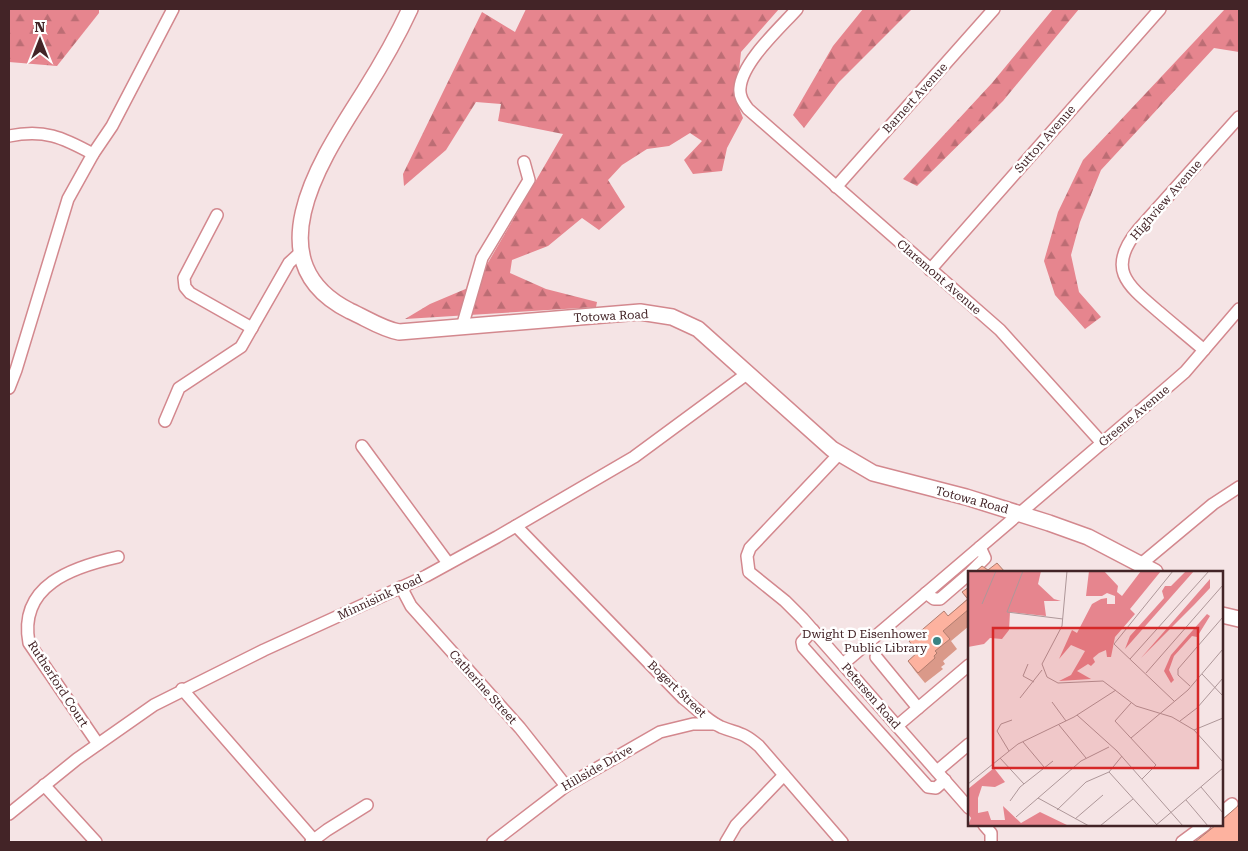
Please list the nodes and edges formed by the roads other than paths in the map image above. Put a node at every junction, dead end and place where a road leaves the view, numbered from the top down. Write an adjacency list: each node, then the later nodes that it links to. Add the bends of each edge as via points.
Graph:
1 (173, 9): 8 (street, via 112,126)
2 (410, 9): 12 (main road, Totowa Road, via 314,176 302,214)
3 (797, 9): 10 (street, Claremont Avenue, via 753,60 742,79 740,94 742,101 764,124)
4 (994, 9): 10 (street, Barnert Avenue)
5 (1160, 9): 13 (street, Sutton Avenue)
6 (1239, 116): 17 (street, Highview Avenue, via 1138,230 1125,246 1123,254 1123,273 1132,289)
7 (9, 136): 8 (street, via 45,133 68,140)
8 (93, 154): 19 (street, via 68,199)
9 (524, 162): 15 (street, via 529,180 482,258)
10 (836, 188): 13 (street, Claremont Avenue)
11 (217, 215): 16 (street, via 184,278 185,288)
12 (302, 251): 15 (main road, Totowa Road, via 310,274 328,297 389,330); 16 (street, via 289,263)
13 (930, 270): 21 (street, Claremont Avenue, via 1000,330)
14 (1239, 310): 17 (street, Greene Avenue)
15 (462, 327): 18 (main road, Totowa Road, via 640,312 661,314 698,329)
16 (252, 328): 20 (street, via 241,347 179,388)
17 (1204, 350): 21 (street, Greene Avenue, via 1185,372)
18 (748, 373): 23 (main road, Totowa Road); 26 (street, Minnisink Road, via 634,457)
19 (9, 388)
20 (166, 421)
21 (1102, 443): 25 (street, Greene Avenue)
22 (362, 446): 29 (street)
23 (839, 454): 25 (main road, Totowa Road, via 873,473); 38 (street, Petersen Road, via 750,548 747,556 749,572 754,578 785,601)
24 (1239, 487): 30 (street, via 1213,504)
25 (1019, 514): 27 (street, Greene Avenue); 30 (main road, Totowa Road, via 1088,537)
26 (516, 526): 29 (street, Minnisink Road); 46 (street, Bogert Street, via 683,698)
27 (980, 547): 31 (street, via 987,563); 35 (street, Greene Avenue)
28 (118, 557): 48 (street, Rutherford Court, via 75,568 51,584 31,605 27,624 29,643)
29 (448, 564): 34 (street, Minnisink Road)
30 (1141, 564): 32 (main road, Totowa Road)
31 (973, 571)
32 (1153, 571)
33 (968, 575): 35 (street, via 940,599)
34 (401, 587): 42 (street, Minnisink Road); 53 (street, Catherine Street, via 410,606 520,728)
35 (926, 593): 40 (street, Greene Avenue)
36 (1229, 617): 37 (street)
37 (1239, 628)
38 (813, 630): 40 (street, Petersen Road); 45 (street, via 802,642 803,647)
39 (876, 657): 44 (street)
40 (843, 664): 43 (street, Petersen Road)
41 (968, 666): 44 (street)
42 (182, 689): 48 (street, Minnisink Road); 61 (street)
43 (879, 706): 45 (street); 47 (street, Petersen Road)
44 (918, 708): 47 (street)
45 (866, 718): 51 (street, via 928,787 936,788)
46 (715, 724): 50 (street, Bogert Street, via 750,738); 53 (street, Hillside Drive, via 693,724 660,732)
47 (897, 726): 51 (street, Petersen Road)
48 (98, 744): 52 (street, Minnisink Road)
49 (968, 745): 51 (street)
50 (784, 776): 64 (street, via 736,825); 65 (street, Bogert Street)
51 (941, 776): 56 (street, Petersen Road)
52 (44, 785): 57 (street, Minnisink Road); 62 (street)
53 (566, 786): 63 (street, Hillside Drive)
54 (1232, 804): 58 (street)
55 (367, 806): 61 (street)
56 (968, 807)
57 (11, 808)
58 (1223, 811)
59 (985, 826): 66 (street, via 991,833)
60 (1204, 826): 67 (street)
61 (313, 841)
62 (96, 842)
63 (493, 842)
64 (726, 842)
65 (842, 842)
66 (991, 842)
67 (1182, 842)

